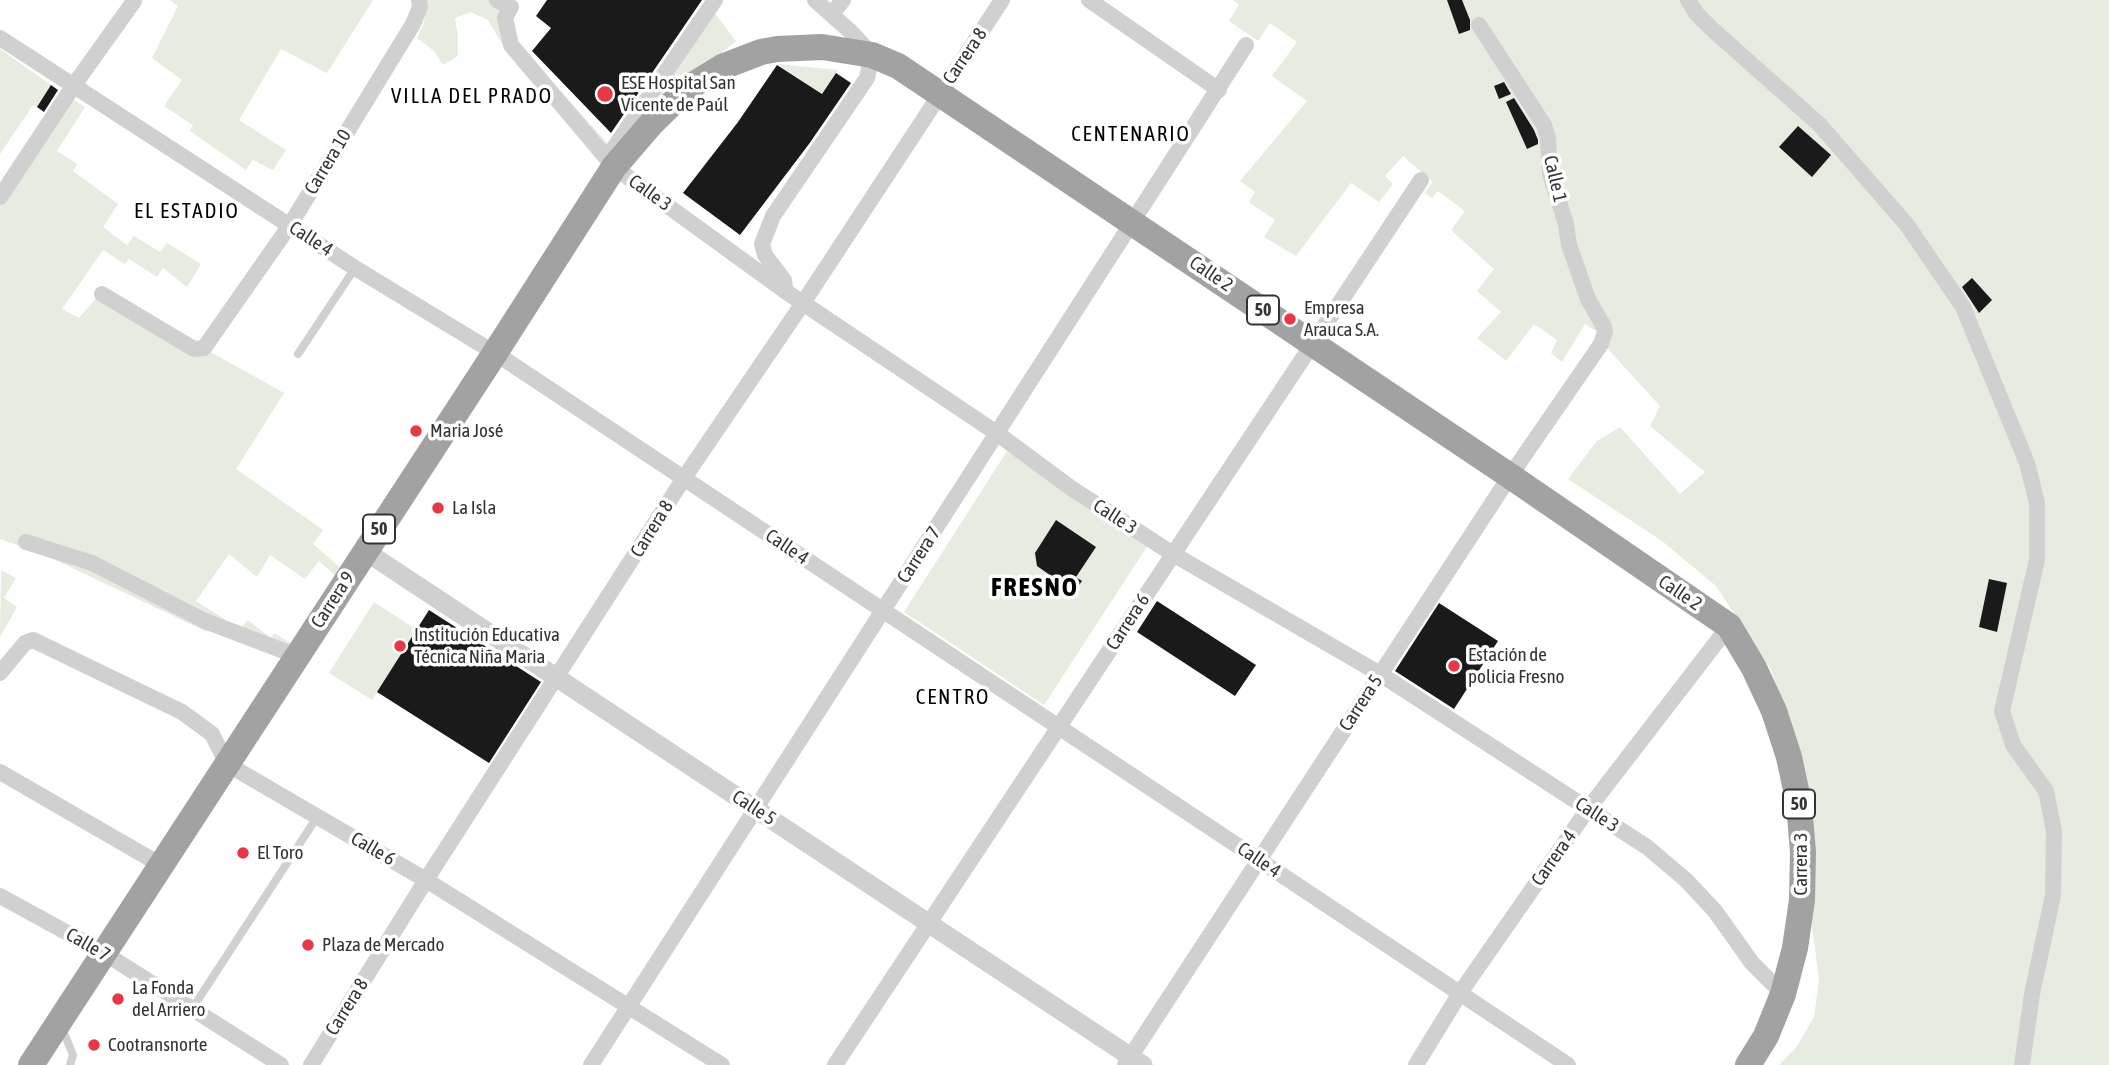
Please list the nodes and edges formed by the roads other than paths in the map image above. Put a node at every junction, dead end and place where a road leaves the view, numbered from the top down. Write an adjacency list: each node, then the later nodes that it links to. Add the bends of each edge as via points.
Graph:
1 (419, 0): 23 (street, Carrera 10, via 413,24)
2 (497, 0): 19 (street, Calle 3, via 511,8 505,18 511,45)
3 (715, 0): 19 (street)
4 (815, 0): 10 (street)
5 (843, 0): 10 (street)
6 (1002, 0): 18 (street, Carrera 8)
7 (1089, 0): 17 (street)
8 (1688, 0): 72 (street, via 1713,30 1820,125 1907,225 1963,307 2027,463 2037,503 2037,560 2001,711 2013,745 2046,791 2054,831 2053,895)
9 (134, 1): 16 (street)
10 (832, 14): 15 (street)
11 (1479, 25): 29 (street, Calle 1, via 1544,125 1550,174 1569,245 1588,299 1604,327)
12 (0, 38): 16 (street, Calle 4)
13 (1246, 45): 17 (street, Carrera 7)
14 (777, 49): 15 (highway, Calle 2 / 50, via 822,47); 19 (highway, Carrera 9 / 50, via 722,67 688,88)
15 (872, 55): 18 (highway, Calle 2 / 50); 25 (street, via 867,78 773,216 762,244 784,280)
16 (74, 85): 21 (street); 23 (street, Calle 4)
17 (1219, 90): 22 (street, Carrera 7)
18 (940, 93): 22 (highway, Calle 2 / 50); 27 (street, Carrera 8)
19 (611, 162): 25 (street, Calle 3); 30 (highway, Carrera 9 / 50)
20 (1421, 180): 28 (street, Carrera 6)
21 (0, 197)
22 (1133, 222): 28 (highway, Calle 2 / 50); 32 (street, Carrera 7)
23 (290, 225): 24 (street, Calle 4); 26 (street, Carrera 10, via 204,348 194,349)
24 (355, 268): 30 (street, Calle 4); 31 (lane)
25 (785, 291): 27 (street, Calle 3)
26 (102, 294)
27 (803, 303): 32 (street, Calle 3); 34 (street, Carrera 8)
28 (1312, 343): 33 (highway, Calle 2 / 50); 37 (street, Carrera 6)
29 (1601, 344): 33 (street, Carrera 5)
30 (495, 353): 34 (street, Calle 4); 36 (highway, Carrera 9 / 50)
31 (298, 354)
32 (998, 434): 37 (street, Calle 3); 38 (street, Carrera 7)
33 (1510, 476): 39 (highway, Calle 2 / 50); 42 (street, Carrera 5)
34 (684, 478): 38 (street, Calle 4); 43 (street, Carrera 8)
35 (26, 542): 40 (street, via 92,563 205,621)
36 (365, 551): 40 (highway, Carrera 9 / 50); 43 (street, Calle 5)
37 (1173, 554): 42 (street, Calle 3); 44 (street, Carrera 6)
38 (884, 611): 44 (street, Calle 4); 47 (street, Carrera 7)
39 (1729, 626): 48 (street, Carrera 4); 57 (highway, Carrera 3 / 50, via 1774,711 1799,804 1802,900)
40 (297, 656): 45 (highway, Carrera 9 / 50)
41 (0, 673): 45 (street, via 33,640 182,712 212,734)
42 (1380, 674): 48 (street, Calle 3); 50 (street, Carrera 5)
43 (557, 678): 47 (street, Calle 5); 52 (street, Carrera 8)
44 (1059, 727): 50 (street, Calle 4); 54 (street, Carrera 6)
45 (227, 764): 49 (street, Calle 6); 51 (highway, Carrera 9 / 50)
46 (0, 772): 51 (street)
47 (756, 809): 54 (street, Calle 5); 58 (street, Carrera 7)
48 (1588, 809): 56 (street, Carrera 4); 57 (street, Calle 3, via 1647,847 1686,880 1752,963)
49 (317, 817): 52 (street, Calle 6); 59 (lane)
50 (1259, 860): 56 (street, Calle 4); 61 (street, Carrera 5)
51 (161, 865): 55 (highway, Carrera 9 / 50)
52 (426, 880): 58 (street, Calle 6); 66 (street, Carrera 8)
53 (0, 896): 55 (street, Calle 7)
54 (929, 923): 61 (street, Calle 5); 69 (street, Carrera 6)
55 (104, 953): 59 (street, Calle 7); 60 (highway, Carrera 9 / 50)
56 (1460, 993): 62 (street, Carrera 4); 70 (street, Calle 4)
57 (1783, 994): 71 (highway, Carrera 3 / 50)
58 (629, 1005): 67 (street, Carrera 7); 68 (street, Calle 6)
59 (192, 1009): 65 (street, Calle 7)
60 (60, 1022): 63 (highway, Carrera 9 / 50); 64 (lane, via 73,1055)
61 (1133, 1062)
62 (1421, 1062)
63 (31, 1065)
64 (70, 1065)
65 (281, 1065)
66 (312, 1065)
67 (591, 1065)
68 (722, 1065)
69 (835, 1065)
70 (1568, 1065)
71 (1748, 1065)
72 (2022, 1065)

